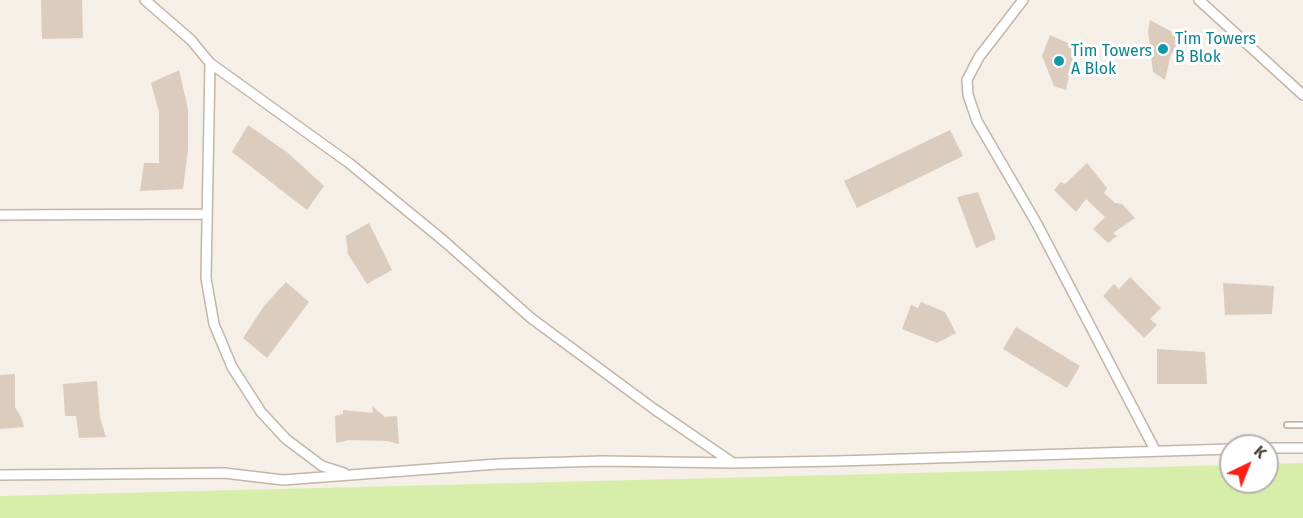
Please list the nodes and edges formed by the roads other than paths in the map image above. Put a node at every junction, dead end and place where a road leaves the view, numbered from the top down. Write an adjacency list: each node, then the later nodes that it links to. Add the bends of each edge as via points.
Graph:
1 (145, 0): 4 (street, via 191,40)
2 (1023, 0): 13 (street, via 979,57 968,80 968,95 977,121 1037,224)
3 (1199, 0): 5 (street)
4 (210, 63): 6 (street); 14 (street, via 349,163 531,318)
5 (1303, 95)
6 (207, 214): 7 (street); 16 (street, via 206,278 214,324 232,367 261,412 286,439 322,466)
7 (0, 215)
8 (1287, 425): 9 (lane)
9 (1303, 425)
10 (1279, 448): 11 (street)
11 (1303, 448)
12 (1219, 449): 13 (street)
13 (1155, 450): 14 (street)
14 (732, 463): 16 (street, via 510,463)
15 (0, 475): 16 (street, via 224,473 283,480)
16 (352, 476)

